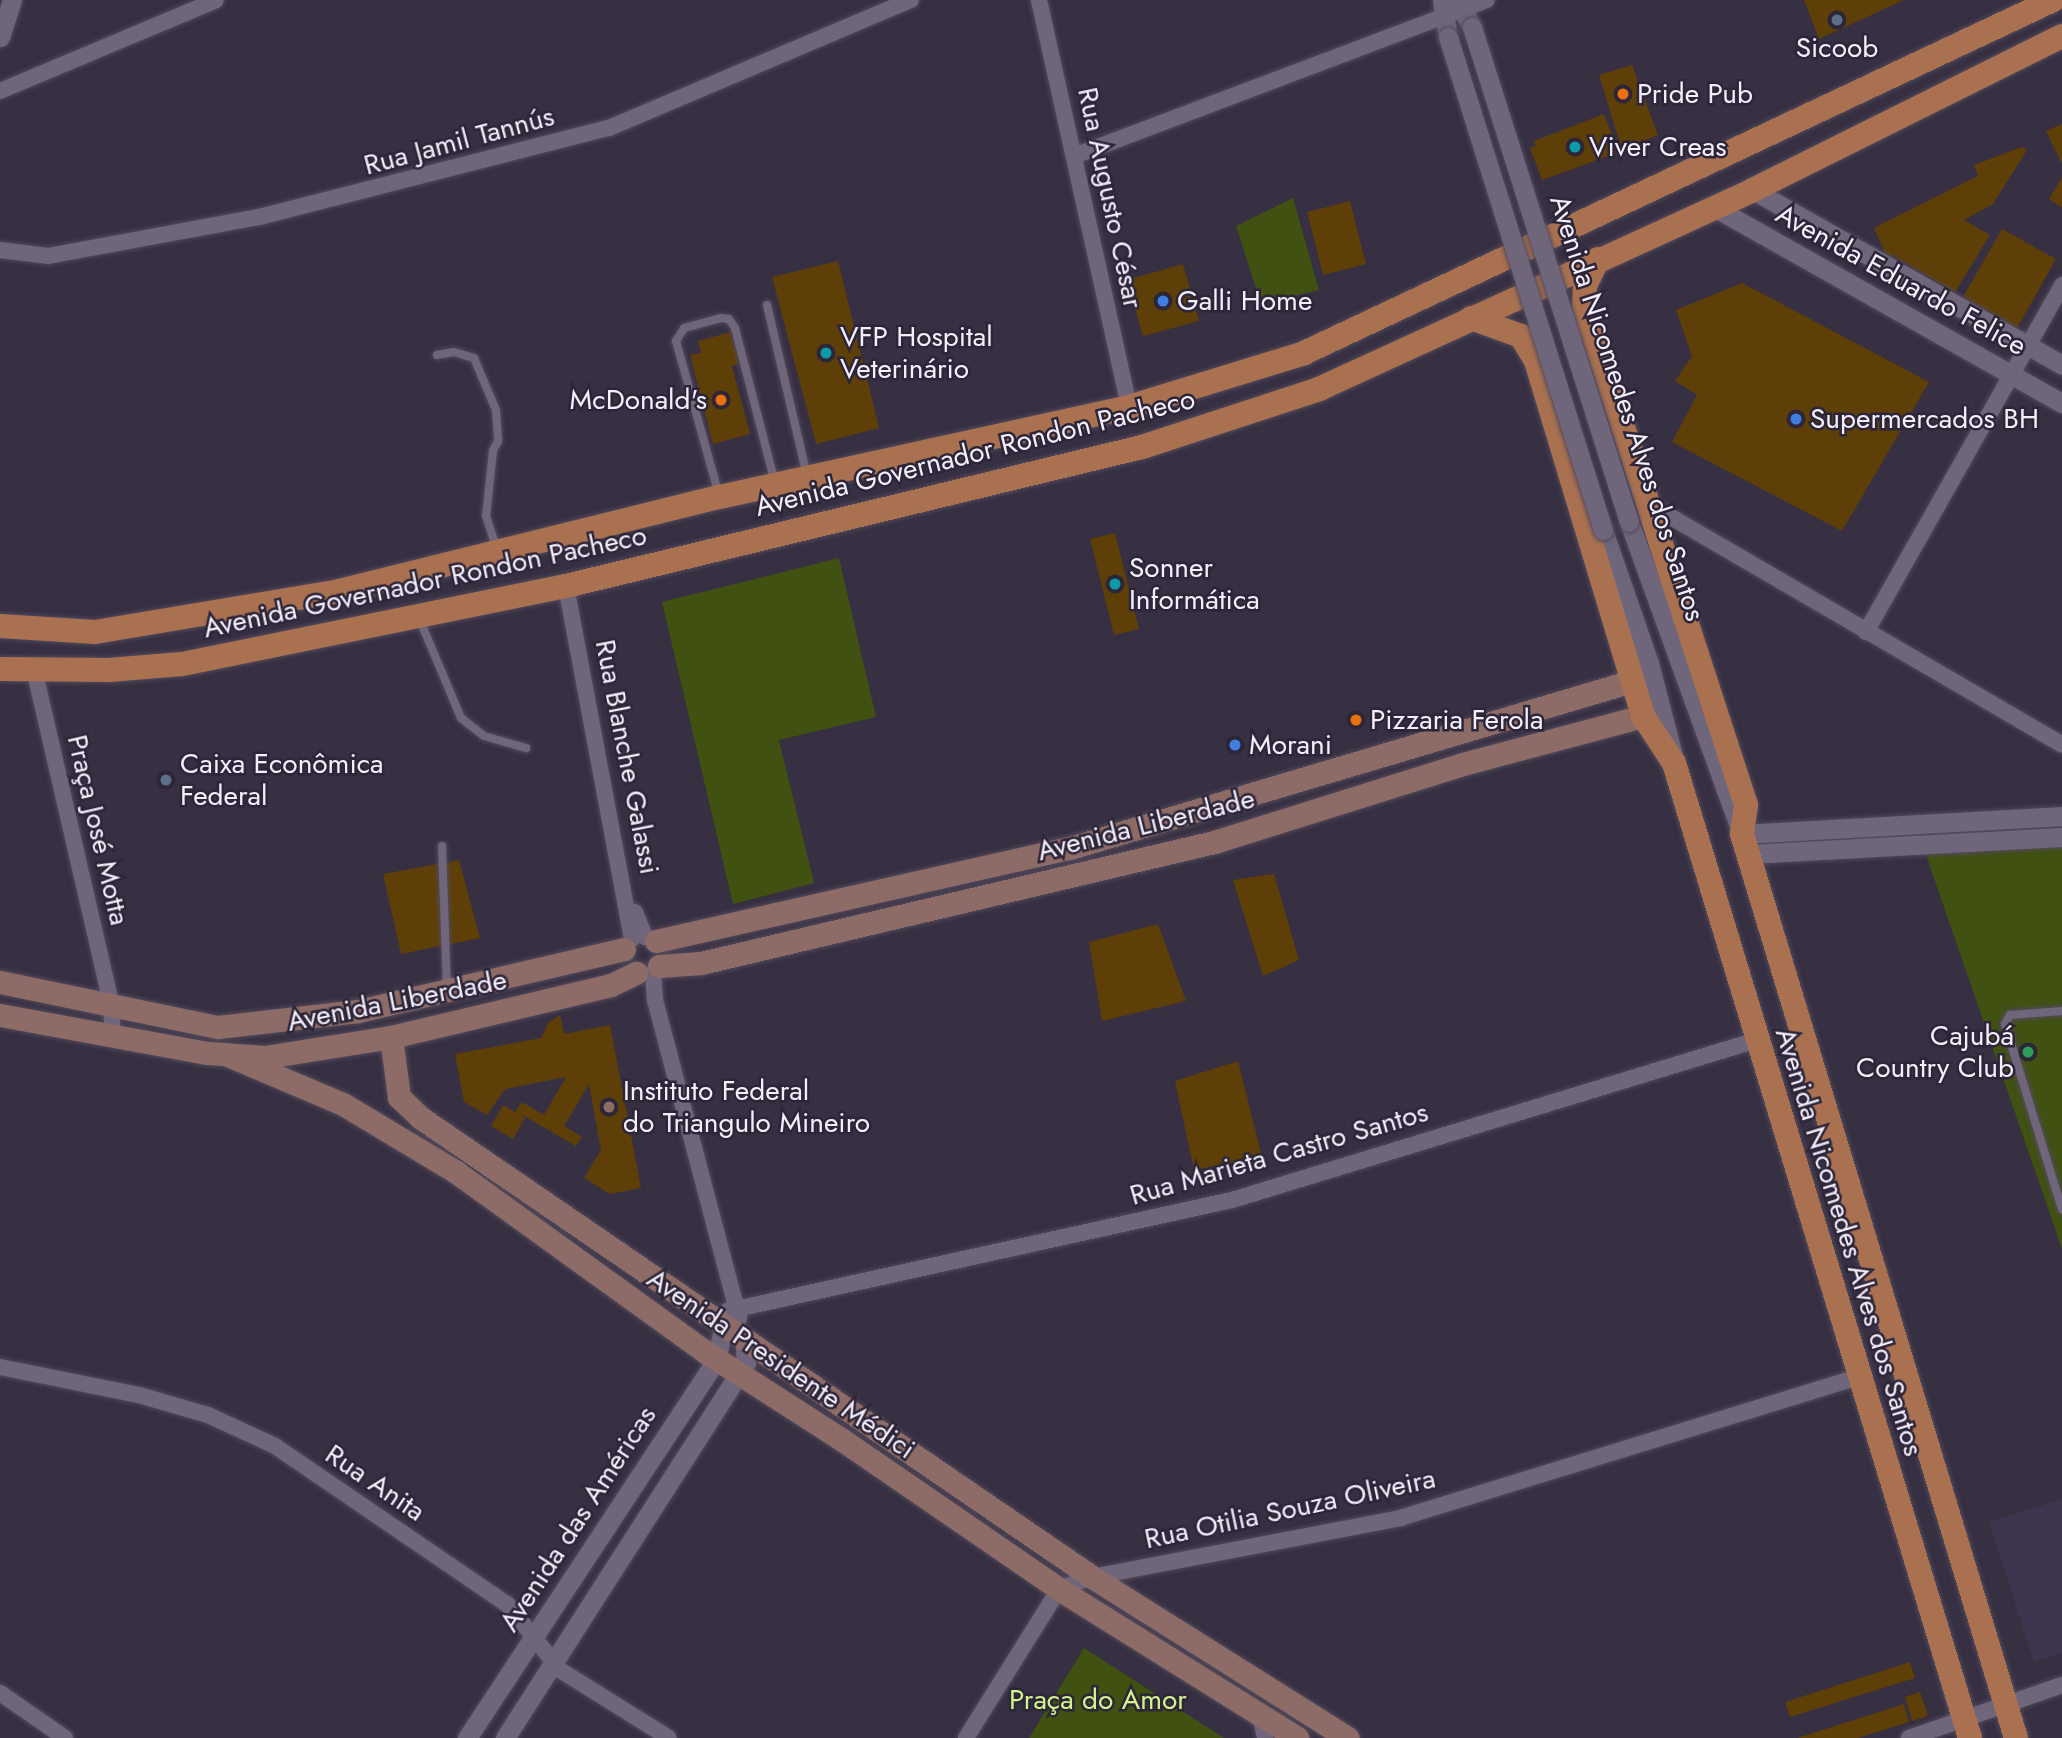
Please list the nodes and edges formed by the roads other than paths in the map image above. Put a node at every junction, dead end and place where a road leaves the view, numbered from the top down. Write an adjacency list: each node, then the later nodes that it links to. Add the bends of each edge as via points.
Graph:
1 (12, 0): 11 (street)
2 (216, 0): 12 (street)
3 (911, 0): 16 (street, Rua Jamil Tannús, via 609,128 263,216 48,256)
4 (1039, 0): 13 (street, Rua Augusto César)
5 (1487, 0): 8 (street)
6 (2053, 0): 7 (main road, Avenida Governador Rondon Pacheco)
7 (2011, 10): 30 (main road, Avenida Governador Rondon Pacheco, via 1304,353)
8 (1464, 12): 9 (street); 51 (street, Avenida Nicomedes Alves dos Santos, bridge, via 1629,522)
9 (1444, 19): 13 (street); 46 (street, Avenida Nicomedes Alves dos Santos, bridge, via 1652,673)
10 (2062, 36): 14 (main road, Avenida Governador Rondon Pacheco)
11 (0, 37)
12 (0, 92)
13 (1074, 156): 30 (street, Rua Augusto César)
14 (1753, 190): 15 (main road, Avenida Governador Rondon Pacheco); 18 (street, Avenida Eduardo Felice)
15 (1712, 206): 17 (main road, Avenida Governador Rondon Pacheco); 20 (street, Avenida Eduardo Felice)
16 (0, 250)
17 (1598, 259): 22 (main road, Avenida Governador Rondon Pacheco); 27 (main road, Avenida Nicomedes Alves dos Santos, via 1585,286 1584,307)
18 (1882, 262): 20 (street); 23 (street, Avenida Eduardo Felice)
19 (2062, 285): 23 (street)
20 (1865, 292): 26 (street, Avenida Eduardo Felice)
21 (767, 305): 31 (lane)
22 (1471, 318): 28 (main road, Avenida Nicomedes Alves dos Santos, via 1521,336 1529,344); 36 (main road, Avenida Governador Rondon Pacheco, via 1320,389 1142,447)
23 (2028, 346): 25 (street, Avenida Eduardo Felice); 26 (street)
24 (438, 355): 35 (lane, via 454,352 474,358 496,410 498,441 486,516)
25 (2062, 365)
26 (2012, 374): 29 (street, Avenida Eduardo Felice); 39 (street)
27 (1608, 386): 28 (main road, via 1587,367 1571,365 1560,375); 34 (main road, Avenida Nicomedes Alves dos Santos)
28 (1549, 401): 42 (main road, Avenida Nicomedes Alves dos Santos)
29 (2062, 403)
30 (1129, 407): 31 (main road, Avenida Governador Rondon Pacheco)
31 (807, 478): 32 (main road, Avenida Governador Rondon Pacheco)
32 (775, 486): 33 (main road, Avenida Governador Rondon Pacheco); 33 (lane, via 735,328 729,319 721,318 684,328 676,341)
33 (720, 498): 35 (main road, Avenida Governador Rondon Pacheco)
34 (1644, 502): 39 (street); 51 (main road, Avenida Nicomedes Alves dos Santos, via 1746,805)
35 (498, 554): 38 (main road, Avenida Governador Rondon Pacheco, via 338,591 94,632)
36 (566, 586): 37 (main road, Avenida Governador Rondon Pacheco); 53 (street, Rua Blanche Galassi)
37 (418, 615): 40 (main road, Avenida Governador Rondon Pacheco, via 182,664 109,670); 45 (lane, via 461,718 484,736)
38 (0, 626)
39 (1866, 632): 44 (street)
40 (34, 668): 41 (main road, Avenida Governador Rondon Pacheco); 57 (street, Praça José Motta)
41 (0, 669)
42 (1632, 681): 43 (main road, Avenida Nicomedes Alves dos Santos); 47 (main road, Avenida Liberdade)
43 (1643, 716): 46 (main road, Avenida Nicomedes Alves dos Santos); 49 (main road, Avenida Liberdade, via 1463,764)
44 (2061, 741)
45 (526, 748)
46 (1674, 764): 62 (main road, Avenida Nicomedes Alves dos Santos)
47 (1271, 788): 49 (main road); 53 (main road, Avenida Liberdade, via 1070,848)
48 (2062, 816): 51 (street)
49 (1282, 820): 54 (main road, Avenida Liberdade, via 1214,842 701,963)
50 (2062, 837): 51 (street)
51 (1745, 844): 76 (main road, Avenida Nicomedes Alves dos Santos)
52 (442, 846): 56 (lane)
53 (639, 941): 54 (main road, via 662,954); 54 (main road, via 626,967); 56 (main road, Avenida Liberdade)
54 (648, 971): 61 (main road, Avenida Liberdade, via 611,985); 65 (street, via 731,1295)
55 (0, 982): 57 (main road, Avenida Liberdade)
56 (447, 989): 57 (main road, Avenida Liberdade, via 358,1011 218,1027)
57 (111, 1003): 60 (street, Praça José Motta)
58 (2062, 1011): 64 (lane, via 2010,1015 2005,1024)
59 (0, 1015): 60 (main road, Avenida Liberdade)
60 (113, 1036): 63 (main road, Avenida Liberdade)
61 (391, 1037): 63 (main road, Avenida Liberdade, via 265,1057); 65 (main road, Avenida Presidente Médici, via 399,1097 421,1118)
62 (1757, 1040): 65 (street, Rua Marieta Castro Santos, via 1232,1200); 69 (main road, Avenida Nicomedes Alves dos Santos)
63 (225, 1054): 66 (main road, Avenida Presidente Médici, via 343,1104 444,1164)
64 (2062, 1209)
65 (733, 1321): 66 (street, Avenida das Américas); 68 (street, Avenida das Américas, via 746,1363); 70 (main road, Avenida Presidente Médici)
66 (716, 1360): 68 (main road, Avenida Presidente Médici); 72 (street, Avenida das Américas)
67 (0, 1367): 72 (street, Rua Anita, via 208,1415 275,1447 507,1604)
68 (739, 1374): 71 (main road, Avenida Presidente Médici); 73 (street, Avenida das Américas)
69 (1859, 1377): 70 (street, Rua Otilia Souza Oliveira, via 1400,1518); 78 (main road, Avenida Nicomedes Alves dos Santos)
70 (1092, 1577): 71 (street, Rua Otilia Souza Oliveira); 86 (main road, Avenida Presidente Médici)
71 (1059, 1589): 77 (main road, Avenida Presidente Médici); 83 (street)
72 (536, 1635): 73 (street, Rua Anita); 80 (street, Avenida das Américas)
73 (554, 1660): 81 (street, Avenida das Américas); 82 (street, Rua Anita, via 560,1670)
74 (2062, 1685): 76 (street)
75 (0, 1693): 79 (street)
76 (2005, 1706): 78 (street); 88 (main road, Avenida Nicomedes Alves dos Santos)
77 (1260, 1714): 84 (street); 85 (main road, Avenida Presidente Médici)
78 (1967, 1729): 87 (street)
79 (65, 1738)
80 (467, 1738)
81 (505, 1738)
82 (669, 1738)
83 (966, 1738)
84 (1265, 1738)
85 (1297, 1738)
86 (1348, 1738)
87 (1909, 1738)
88 (2015, 1738)

